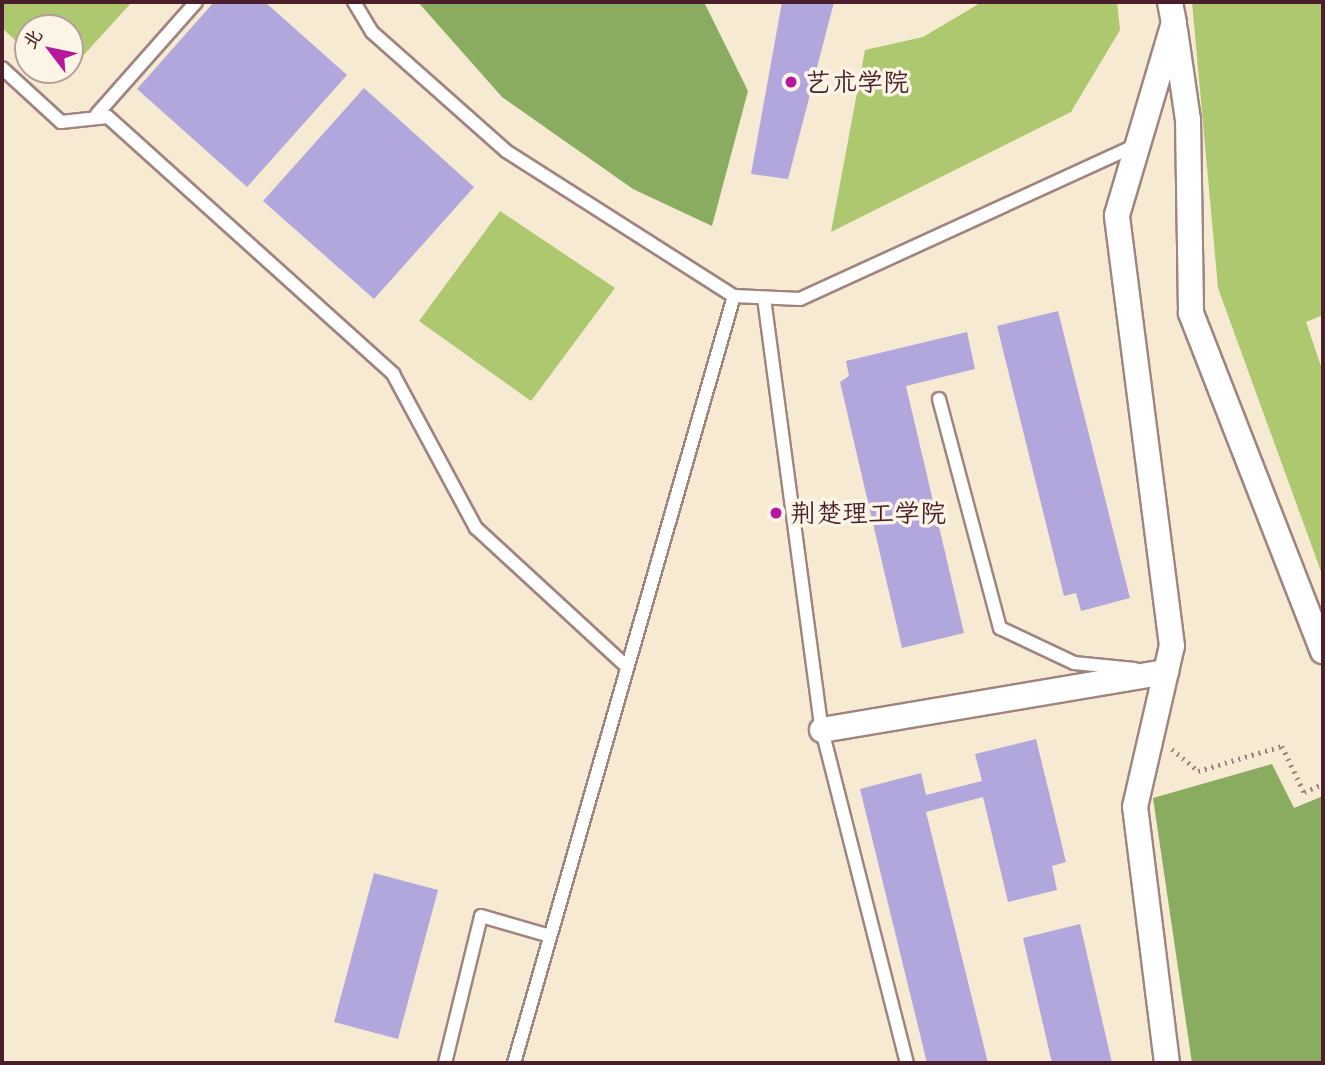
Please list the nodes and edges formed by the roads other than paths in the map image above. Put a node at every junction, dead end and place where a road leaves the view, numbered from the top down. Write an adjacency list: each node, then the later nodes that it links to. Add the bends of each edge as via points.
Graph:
1 (196, 2): 5 (lane)
2 (354, 2): 7 (lane, via 372,32 506,151)
3 (1172, 12): 6 (street); 10 (street, via 1188,120 1191,313)
4 (2, 68): 5 (lane, via 61,122)
5 (97, 114): 11 (lane, via 108,117 393,374 476,528)
6 (1138, 144): 8 (lane, via 800,299); 12 (street, via 1117,215 1172,646)
7 (734, 296): 8 (lane); 11 (lane)
8 (764, 298): 13 (lane)
9 (939, 399): 12 (lane, via 1000,628 1074,663)
10 (1323, 651)
11 (628, 667): 14 (lane)
12 (1166, 672): 13 (street); 18 (street, via 1135,807)
13 (822, 730): 17 (lane)
14 (550, 936): 15 (lane, via 481,916); 16 (lane)
15 (444, 1063)
16 (514, 1063)
17 (907, 1063)
18 (1167, 1063)

